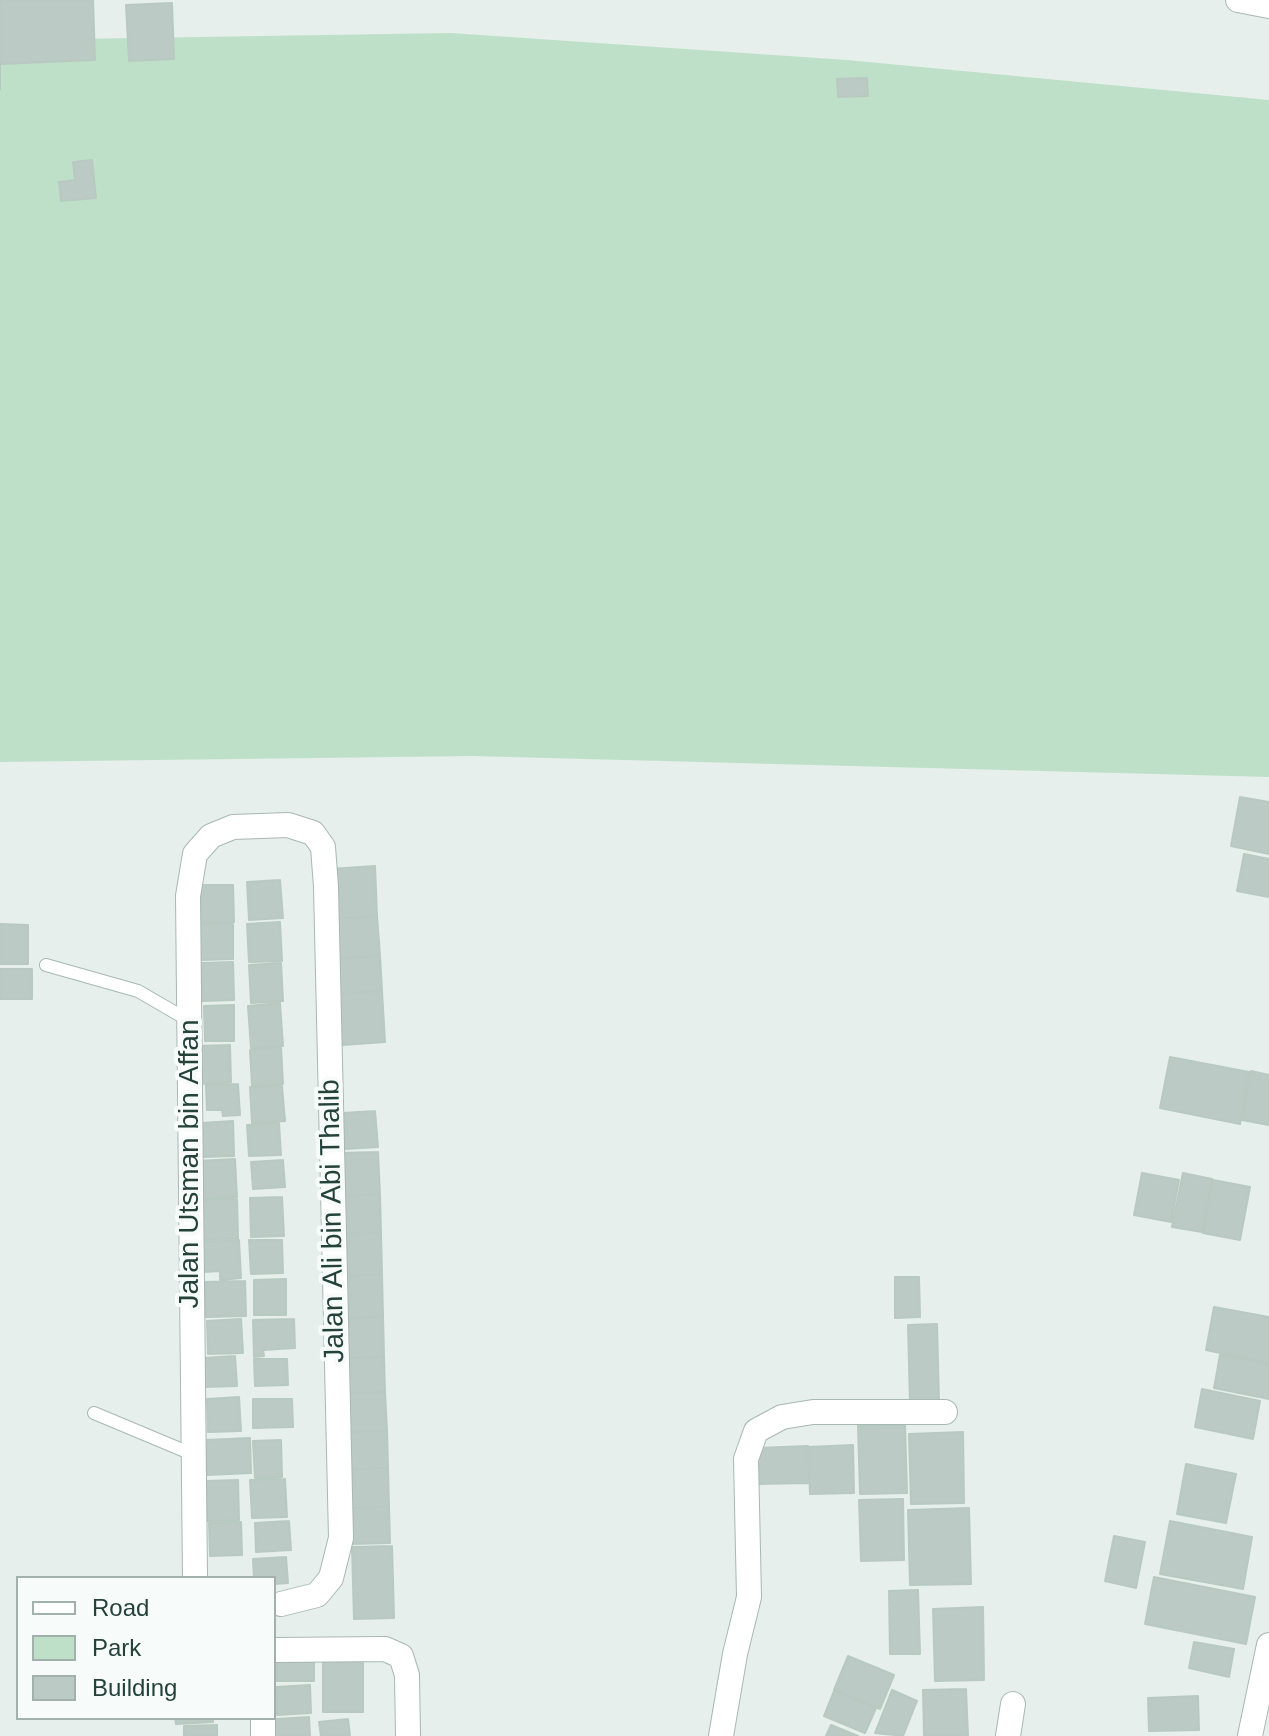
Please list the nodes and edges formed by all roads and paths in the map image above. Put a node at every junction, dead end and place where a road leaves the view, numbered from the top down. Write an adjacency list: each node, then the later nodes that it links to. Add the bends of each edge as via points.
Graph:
1 (1238, 0): 2 (street)
2 (1269, 6)
3 (288, 825): 5 (street, Jalan Utsman bin Affan, via 233,827 211,836 195,854 188,896); 10 (street, Jalan Ali bin Abi Thalib, via 313,833 323,847 326,887 341,1538 331,1578 317,1595)
4 (46, 965): 5 (lane, via 138,991)
5 (188, 1020): 8 (street, Jalan Utsman bin Affan)
6 (945, 1412): 15 (street, via 813,1412 782,1417 756,1431 746,1459 749,1597)
7 (94, 1413): 8 (lane)
8 (192, 1454): 9 (street, Jalan Utsman bin Affan)
9 (195, 1576)
10 (277, 1604): 12 (street)
11 (1269, 1645): 17 (street)
12 (278, 1649): 14 (street, via 385,1649 401,1656 407,1675)
13 (1013, 1704): 16 (street)
14 (408, 1736)
15 (721, 1736)
16 (1008, 1736)
17 (1250, 1736)

